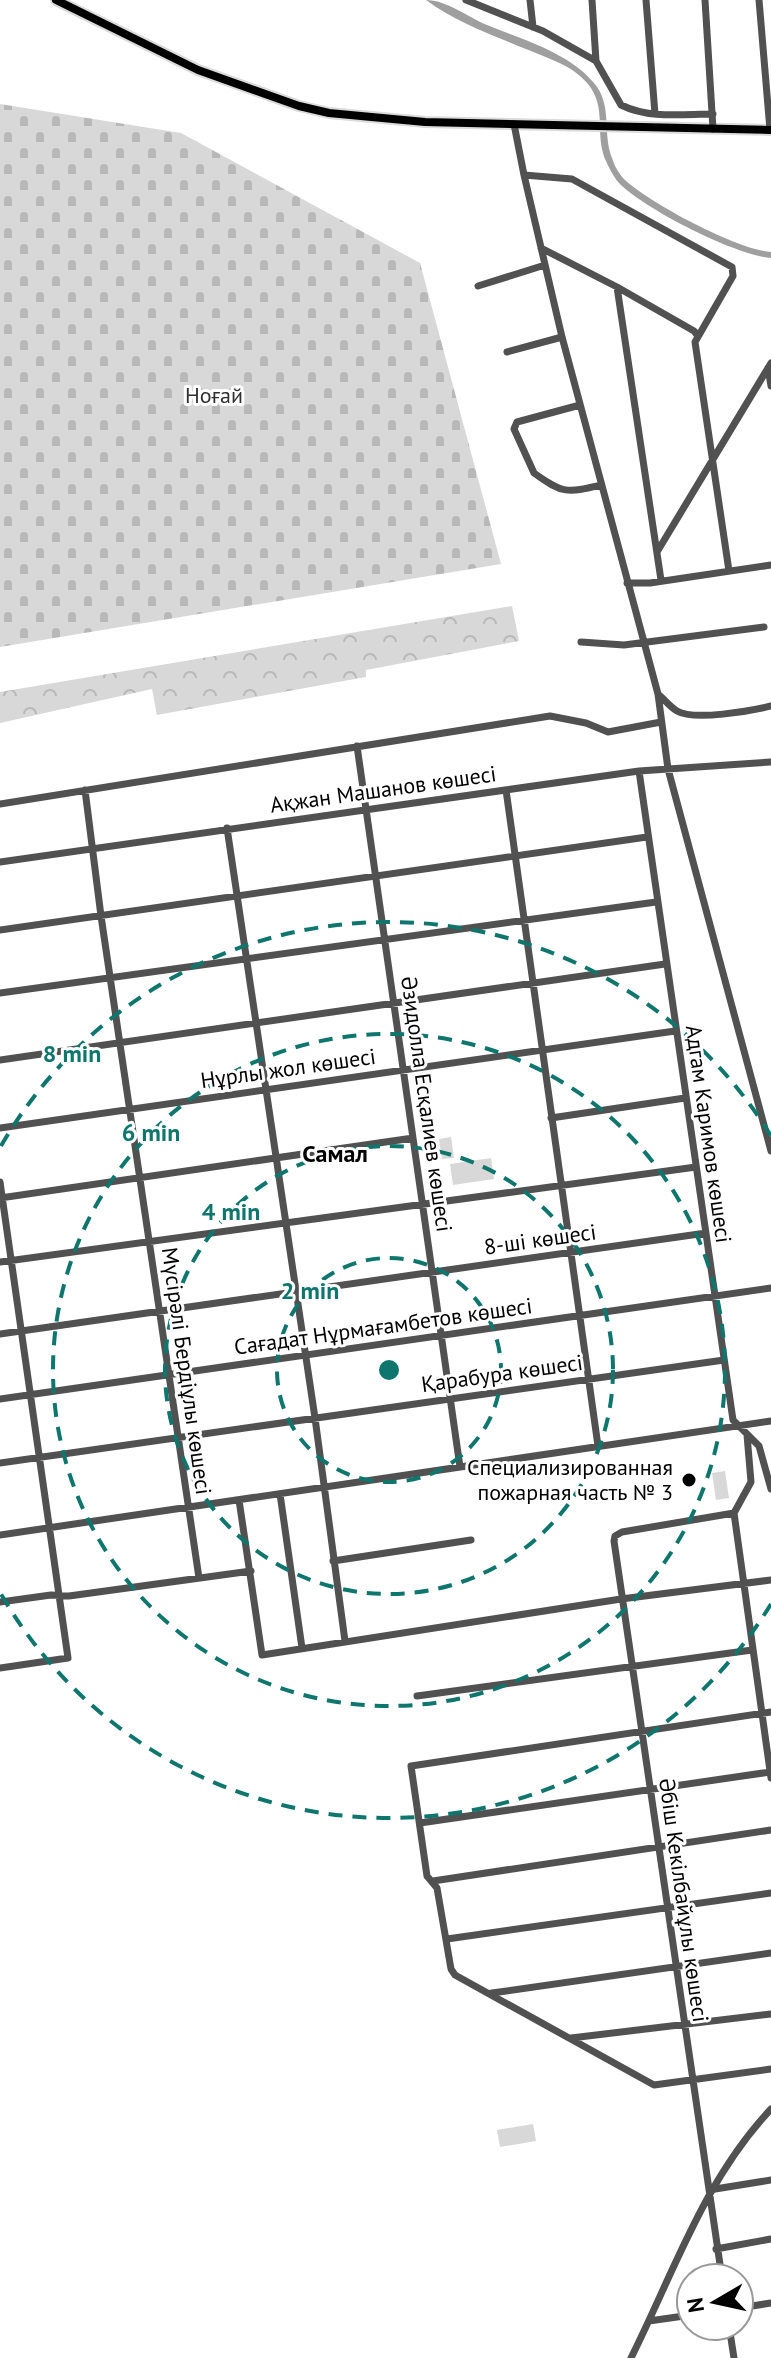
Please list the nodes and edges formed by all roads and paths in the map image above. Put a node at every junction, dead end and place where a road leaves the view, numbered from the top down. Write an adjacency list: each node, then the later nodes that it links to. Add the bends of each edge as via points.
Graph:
1 (56, 0): 12 (main road, via 198,70 299,106 368,118)
2 (466, 0): 8 (street)
3 (530, 0): 8 (street)
4 (592, 0): 9 (street)
5 (646, 0): 10 (street)
6 (705, 0): 11 (street)
7 (759, 0): 14 (street)
8 (533, 27): 9 (street)
9 (596, 61): 10 (street, via 621,105)
10 (655, 114): 11 (street)
11 (713, 114): 13 (street)
12 (514, 124): 13 (main road); 15 (street)
13 (713, 129): 14 (main road)
14 (770, 130)
15 (524, 175): 16 (street); 20 (street, via 572,179 727,263 734,272)
16 (541, 248): 17 (street); 19 (street)
17 (545, 265): 18 (street); 21 (street)
18 (478, 286)
19 (617, 287): 20 (street); 28 (street)
20 (698, 336): 26 (street)
21 (562, 337): 22 (street); 25 (street)
22 (507, 352)
23 (770, 366): 24 (street); 26 (street)
24 (771, 386)
25 (580, 405): 27 (street); 27 (street, via 517,422 514,429 539,477 566,492)
26 (713, 461): 28 (street); 30 (street)
27 (601, 485): 32 (street)
28 (657, 552): 31 (street)
29 (771, 565): 30 (street)
30 (729, 571): 31 (street)
31 (661, 580): 33 (street)
32 (627, 583): 33 (street); 34 (street)
33 (650, 583): 34 (street)
34 (632, 600): 37 (street)
35 (764, 627): 37 (street)
36 (581, 642): 37 (street)
37 (644, 642): 38 (street)
38 (658, 694): 40 (street); 41 (street)
39 (771, 706): 40 (street, via 691,715)
40 (677, 711): 41 (street)
41 (661, 719): 42 (street, via 608,732 550,716); 44 (street)
42 (357, 746): 46 (street); 49 (street, Әзидолла Есқалиев көшесі)
43 (771, 762): 44 (street, Ақжан Машанов көшесі)
44 (668, 769): 45 (street, Ақжан Машанов көшесі); 80 (street)
45 (639, 771): 47 (street, Ақжан Машанов көшесі); 51 (street, Адгам Каримов көшесі)
46 (85, 790): 48 (street); 52 (street, Мүсірәлі Бердіұлы көшесі)
47 (506, 790): 49 (street, Ақжан Машанов көшесі); 53 (street)
48 (0, 804)
49 (366, 809): 50 (street, Ақжан Машанов көшесі); 55 (street, Әзидолла Есқалиев көшесі)
50 (227, 828): 52 (street, Ақжан Машанов көшесі); 56 (street)
51 (647, 837): 53 (street); 57 (street, Адгам Каримов көшесі)
52 (93, 848): 54 (street, Ақжан Машанов көшесі); 58 (street, Мүсірәлі Бердіұлы көшесі)
53 (515, 856): 55 (street); 59 (street)
54 (0, 862)
55 (376, 876): 56 (street); 61 (street, Әзидолла Есқалиев көшесі)
56 (237, 896): 58 (street); 62 (street)
57 (656, 902): 59 (street); 63 (street, Адгам Каримов көшесі)
58 (101, 916): 60 (street); 64 (street, Мүсірәлі Бердіұлы көшесі)
59 (524, 921): 61 (street); 65 (street)
60 (0, 930)
61 (385, 940): 62 (street); 67 (street, Әзидолла Есқалиев көшесі)
62 (246, 959): 64 (street); 68 (street)
63 (665, 964): 65 (street); 69 (street, Адгам Каримов көшесі)
64 (110, 978): 66 (street); 70 (street, Мүсірәлі Бердіұлы көшесі)
65 (532, 983): 67 (street); 71 (street)
66 (0, 993)
67 (394, 1003): 68 (street); 73 (street, Әзидолла Есқалиев көшесі)
68 (256, 1023): 70 (street); 74 (street)
69 (675, 1031): 71 (street, Нұрлы жол көшесі); 75 (street, Адгам Каримов көшесі)
70 (120, 1043): 72 (street); 76 (street, Мүсірәлі Бердіұлы көшесі)
71 (542, 1050): 73 (street, Нұрлы жол көшесі); 77 (street)
72 (0, 1060)
73 (404, 1070): 74 (street, Нұрлы жол көшесі); 79 (street, Әзидолла Есқалиев көшесі)
74 (266, 1090): 76 (street, Нұрлы жол көшесі); 81 (street)
75 (685, 1098): 77 (street); 82 (street, Адгам Каримов көшесі)
76 (130, 1109): 78 (street, Нұрлы жол көшесі); 83 (street, Мүсірәлі Бердіұлы көшесі)
77 (551, 1118): 85 (street)
78 (0, 1128)
79 (413, 1138): 81 (street); 87 (street, Әзидолла Есқалиев көшесі)
80 (771, 1150)
81 (276, 1158): 83 (street); 88 (street)
82 (696, 1167): 85 (street); 89 (street, Адгам Каримов көшесі)
83 (140, 1178): 86 (street); 90 (street, Мүсірәлі Бердіұлы көшесі)
84 (0, 1182): 86 (street)
85 (560, 1186): 87 (street); 91 (street)
86 (1, 1198): 92 (street)
87 (423, 1205): 88 (street); 94 (street, Әзидолла Есқалиев көшесі)
88 (286, 1223): 90 (street); 96 (street)
89 (706, 1233): 91 (street, 8-шi көшесi); 97 (street, Адгам Каримов көшесі)
90 (150, 1242): 92 (street); 98 (street, Мүсірәлі Бердіұлы көшесі)
91 (570, 1253): 94 (street, 8-шi көшесi); 99 (street)
92 (12, 1261): 93 (street); 100 (street)
93 (0, 1262)
94 (433, 1272): 96 (street, 8-шi көшесi); 102 (street, Әзидолла Есқалиев көшесі)
95 (771, 1288): 97 (street, Сағадат Нұрмағамбетов көшесі)
96 (296, 1292): 98 (street, 8-шi көшесi); 103 (street)
97 (715, 1298): 99 (street, Сағадат Нұрмағамбетов көшесі); 104 (street, Адгам Каримов көшесі)
98 (160, 1311): 100 (street, 8-шi көшесi); 105 (street, Мүсірәлі Бердіұлы көшесі)
99 (579, 1316): 102 (street, Сағадат Нұрмағамбетов көшесі); 106 (street)
100 (22, 1331): 101 (street, 8-шi көшесi); 107 (street)
101 (0, 1334)
102 (442, 1336): 103 (street, Сағадат Нұрмағамбетов көшесі); 109 (street, Әзидолла Есқалиев көшесі)
103 (305, 1356): 105 (street, Сағадат Нұрмағамбетов көшесі); 110 (street)
104 (724, 1360): 106 (street, Қарабура көшесі); 112 (street, Адгам Каримов көшесі)
105 (169, 1375): 107 (street, Сағадат Нұрмағамбетов көшесі); 114 (street, Мүсірәлі Бердіұлы көшесі)
106 (588, 1379): 109 (street, Қарабура көшесі); 115 (street)
107 (31, 1395): 108 (street, Сағадат Нұрмағамбетов көшесі); 116 (street)
108 (0, 1399)
109 (451, 1399): 110 (street, Қарабура көшесі); 118 (street, Әзидолла Есқалиев көшесі)
110 (315, 1418): 114 (street, Қарабура көшесі); 119 (street)
111 (771, 1421): 112 (street)
112 (738, 1426): 113 (street); 115 (street)
113 (747, 1435): 120 (street, via 759,1446); 124 (street, via 751,1482)
114 (179, 1438): 116 (street, Қарабура көшесі); 123 (street, Мүсірәлі Бердіұлы көшесі)
115 (598, 1446): 118 (street)
116 (40, 1458): 117 (street, Қарабура көшесі); 125 (street)
117 (0, 1463)
118 (460, 1467): 119 (street)
119 (323, 1488): 121 (street); 128 (street)
120 (771, 1489)
121 (280, 1494): 122 (street); 137 (street)
122 (239, 1500): 123 (street); 129 (street)
123 (189, 1507): 125 (street); 130 (street, Мүсірәлі Бердіұлы көшесі)
124 (734, 1513): 132 (street); 134 (street, Әбіш Кекілбайұлы көшесі, via 615,1536)
125 (50, 1528): 126 (street); 133 (street)
126 (0, 1535)
127 (471, 1540): 128 (street)
128 (333, 1561): 136 (street)
129 (251, 1571): 130 (street); 137 (street, via 262,1655)
130 (199, 1578): 133 (street)
131 (771, 1580): 132 (street)
132 (743, 1581): 134 (street); 138 (street)
133 (59, 1595): 135 (street); 140 (street, via 68,1658)
134 (621, 1599): 136 (street); 139 (street, Әбіш Кекілбайұлы көшесі)
135 (0, 1602)
136 (345, 1641): 137 (street)
137 (302, 1648)
138 (752, 1650): 139 (street); 143 (street)
139 (632, 1665): 141 (street); 144 (street, Әбіш Кекілбайұлы көшесі)
140 (0, 1668)
141 (417, 1696)
142 (771, 1712): 143 (street)
143 (761, 1714): 144 (street); 145 (street)
144 (641, 1731): 147 (street, Әбіш Кекілбайұлы көшесі); 148 (street, via 411,1766)
145 (770, 1772): 146 (street); 147 (street)
146 (771, 1778)
147 (650, 1790): 148 (street); 150 (street, Әбіш Кекілбайұлы көшесі)
148 (420, 1823): 151 (street, via 427,1876)
149 (771, 1830): 150 (street)
150 (658, 1847): 151 (street); 153 (street, Әбіш Кекілбайұлы көшесі)
151 (433, 1881): 154 (street)
152 (771, 1893): 153 (street)
153 (667, 1907): 154 (street); 156 (street, Әбіш Кекілбайұлы көшесі)
154 (447, 1939): 157 (street, via 455,1975)
155 (771, 1953): 156 (street)
156 (675, 1968): 157 (street); 159 (street, Әбіш Кекілбайұлы көшесі)
157 (490, 1993): 160 (street)
158 (771, 2014): 159 (street)
159 (684, 2024): 160 (street); 162 (street, Әбіш Кекілбайұлы көшесі)
160 (570, 2038): 162 (street, via 654,2085)
161 (771, 2069): 162 (street)
162 (693, 2080): 165 (street, Әбіш Кекілбайұлы көшесі)
163 (771, 2109): 165 (street)
164 (771, 2180): 165 (street)
165 (709, 2190): 167 (street, Әбіш Кекілбайұлы көшесі); 170 (street)
166 (771, 2239): 167 (street)
167 (716, 2249): 168 (street, Әбіш Кекілбайұлы көшесі)
168 (719, 2262)
169 (675, 2317): 170 (street)
170 (649, 2321): 171 (street)
171 (631, 2358)

